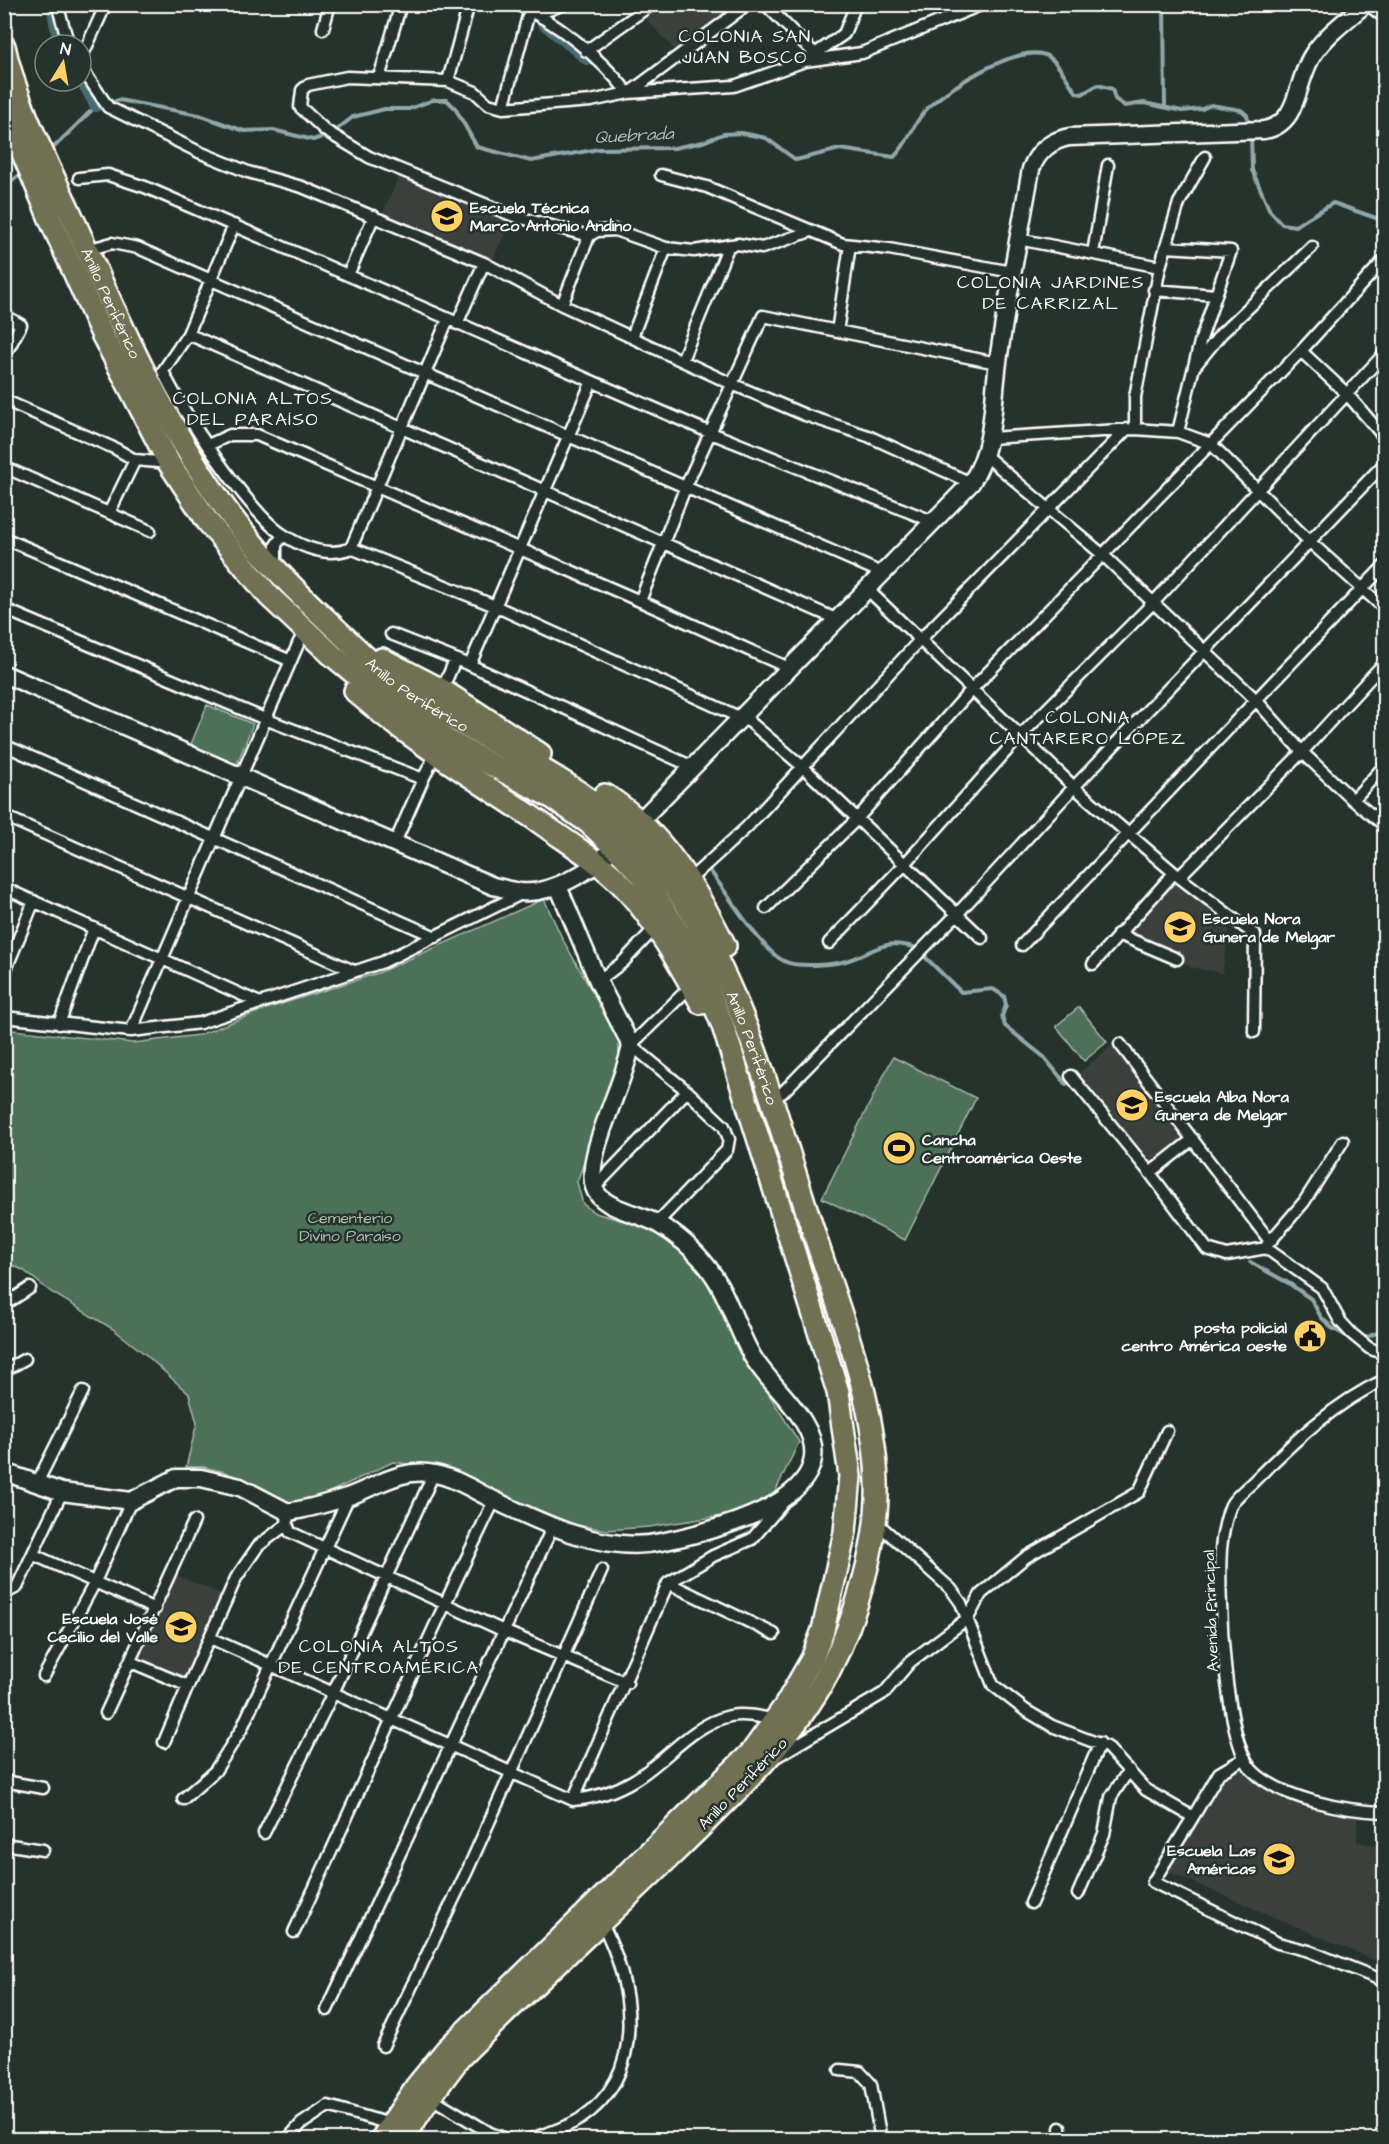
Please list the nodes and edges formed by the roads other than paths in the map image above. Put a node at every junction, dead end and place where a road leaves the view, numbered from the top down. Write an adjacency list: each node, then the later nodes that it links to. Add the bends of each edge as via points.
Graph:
1 (57, 4): 17 (street)
2 (106, 4): 18 (street)
3 (330, 4): 16 (street)
4 (401, 4): 23 (street)
5 (469, 4): 24 (street)
6 (516, 4): 14 (street)
7 (564, 4): 14 (street)
8 (652, 4): 20 (street)
9 (748, 4): 26 (street)
10 (765, 4): 21 (street)
11 (856, 4): 21 (street, via 844,34)
12 (982, 4): 22 (street, via 862,53)
13 (1366, 4): 15 (street); 37 (street, via 1315,51 1284,122 1264,130 1069,137 1050,143 1041,150 1031,169)
14 (533, 10): 20 (street); 28 (street)
15 (1384, 17)
16 (323, 29)
17 (65, 33)
18 (93, 33)
19 (4, 46): 43 (highway, Anillo Periférico, via 17,88)
20 (586, 51): 26 (street)
21 (815, 54): 22 (street)
22 (805, 61): 26 (street, via 734,86)
23 (379, 78): 24 (street); 36 (street, via 347,77 308,85 302,90 300,107 326,131 369,157 514,216)
24 (448, 81): 28 (street, via 475,92 488,104)
25 (93, 87): 33 (street, via 117,113 248,172 302,187)
26 (628, 93): 28 (street)
27 (4, 108): 81 (highway, Anillo Periférico, via 102,334)
28 (503, 108)
29 (1205, 158): 40 (street, via 1179,203)
30 (1108, 165): 44 (street)
31 (661, 175): 35 (street, via 707,187)
32 (79, 178): 34 (street, via 108,175)
33 (374, 216): 46 (street); 49 (street)
34 (234, 225): 49 (street); 50 (street)
35 (812, 231): 38 (street, via 762,248); 39 (street)
36 (589, 236): 42 (street, via 597,231 615,230); 53 (street)
37 (1018, 239): 44 (street); 48 (street)
38 (729, 245): 42 (street, via 694,251); 62 (street)
39 (850, 245): 48 (street); 56 (street)
40 (1166, 247): 47 (street); 52 (street, via 1231,252)
41 (1312, 247): 64 (street, via 1221,334)
42 (666, 248): 58 (street)
43 (87, 250): 50 (street, via 123,243); 101 (highway, Anillo Periférico, via 188,450 225,508)
44 (1093, 253): 47 (street)
45 (1384, 260): 59 (street)
46 (484, 263): 53 (street); 55 (street)
47 (1160, 267): 51 (street)
48 (1012, 272): 63 (street)
49 (348, 275): 55 (street)
50 (209, 279): 57 (street); 65 (street)
51 (1154, 290): 52 (street); 70 (street)
52 (1216, 295): 64 (street)
53 (562, 305): 58 (street)
54 (4, 315): 61 (street, via 21,325)
55 (452, 322): 65 (street); 66 (street)
56 (837, 332): 63 (street); 67 (street, via 763,316)
57 (188, 334): 71 (street); 78 (street, via 163,371)
58 (632, 337): 62 (street)
59 (1301, 351): 68 (street); 77 (street)
60 (1384, 354): 68 (street)
61 (4, 357)
62 (682, 360): 67 (street)
63 (997, 363): 76 (street)
64 (1193, 368): 72 (street)
65 (426, 374): 71 (street); 74 (street)
66 (592, 381): 73 (street); 74 (street)
67 (732, 384): 73 (street); 84 (street, via 868,436)
68 (1347, 394): 75 (street); 87 (street)
69 (4, 400): 80 (street)
70 (1131, 429): 72 (street); 76 (street); 89 (street)
71 (401, 430): 86 (street); 88 (street)
72 (1178, 432): 77 (street)
73 (711, 433): 85 (street); 91 (street)
74 (568, 436): 85 (street); 88 (street)
75 (1384, 436)
76 (990, 438): 79 (street)
77 (1211, 444): 87 (street); 99 (street)
78 (208, 445): 86 (street, via 230,435 257,435); 93 (street, via 247,499)
79 (986, 456): 84 (street); 89 (street)
80 (135, 460): 81 (street); 90 (street)
81 (169, 463): 105 (highway, Anillo Periférico, via 208,522)
82 (1384, 464): 96 (street)
83 (4, 467): 90 (street)
84 (971, 483): 91 (street)
85 (686, 486): 95 (street); 102 (street)
86 (375, 488): 97 (street); 98 (street)
87 (1258, 488): 96 (street); 107 (street)
88 (543, 490): 95 (street); 98 (street)
89 (1050, 508): 99 (street); 113 (street)
90 (109, 513): 92 (street)
91 (933, 521): 102 (street)
92 (150, 531)
93 (283, 535): 97 (street, via 325,554); 101 (street, via 276,545)
94 (4, 538): 115 (street)
95 (663, 542): 106 (street); 111 (street)
96 (1310, 542): 103 (street); 116 (street)
97 (351, 548): 108 (street)
98 (520, 548): 106 (street); 108 (street)
99 (1103, 555): 107 (street); 122 (street)
100 (1384, 566): 103 (street)
101 (277, 570): 114 (highway, Anillo Periférico)
102 (882, 573): 104 (street)
103 (1364, 588): 109 (street); 124 (street)
104 (867, 589): 111 (street); 113 (street)
105 (269, 596): 115 (highway); 185 (highway, Anillo Periférico, via 383,697 448,741 562,804 589,823 642,875 686,944 706,984)
106 (640, 600): 120 (street)
107 (1153, 603): 116 (street); 127 (street)
108 (495, 606): 119 (street); 125 (street)
109 (1384, 608)
110 (4, 609): 126 (street)
111 (836, 619): 120 (street)
112 (391, 634): 117 (street)
113 (920, 640): 122 (street); 133 (street)
114 (350, 642): 123 (highway); 183 (highway, Anillo Periférico, via 391,680 443,714 587,796 648,852 674,886 743,1016)
115 (295, 651): 126 (street); 130 (highway)
116 (1204, 652): 124 (street); 136 (street)
117 (455, 660): 119 (street); 123 (street)
118 (1384, 663): 129 (street)
119 (470, 665): 132 (street)
120 (789, 668): 125 (street)
121 (4, 674): 134 (street)
122 (972, 689): 127 (street); 139 (street)
123 (442, 690): 140 (highway)
124 (1256, 700): 129 (street); 142 (street)
125 (740, 717): 132 (street); 133 (street, via 760,728)
126 (265, 719): 134 (street); 135 (street)
127 (1020, 736): 136 (street); 146 (street)
128 (4, 745): 143 (street)
129 (1302, 752): 137 (street); 147 (street)
130 (436, 753): 135 (street); 145 (highway)
131 (1384, 766): 137 (street)
132 (693, 767): 140 (street)
133 (803, 767): 139 (street); 148 (street, via 747,827)
134 (240, 777): 143 (street); 144 (street)
135 (423, 779): 144 (street)
136 (1074, 787): 142 (street); 155 (street)
137 (1353, 800): 141 (street)
138 (4, 816): 152 (street)
139 (856, 820): 146 (street); 154 (street)
140 (640, 822): 148 (highway)
141 (1384, 825)
142 (1129, 834): 147 (street); 162 (street)
143 (215, 839): 152 (street); 159 (street)
144 (394, 845): 151 (street, via 484,883)
145 (604, 858): 149 (street); 157 (highway)
146 (904, 865): 155 (street); 161 (street)
147 (1177, 875): 158 (street); 174 (street, via 1255,935)
148 (688, 881): 179 (highway, via 745,986)
149 (558, 886): 151 (street); 168 (street)
150 (4, 888): 153 (street)
151 (523, 893): 159 (street)
152 (188, 896): 163 (street); 166 (street)
153 (34, 901): 156 (street); 167 (street)
154 (766, 908)
155 (958, 914): 160 (street); 179 (street)
156 (94, 928): 163 (street); 172 (street)
157 (655, 928): 168 (street, via 623,962); 169 (highway)
158 (1118, 934): 164 (street); 165 (street)
159 (436, 938): 166 (street)
160 (982, 938)
161 (829, 943)
162 (1022, 945)
163 (162, 958): 170 (street); 173 (street)
164 (1177, 959)
165 (1093, 964)
166 (354, 971): 170 (street)
167 (4, 974)
168 (598, 981): 176 (street)
169 (691, 986): 176 (street); 185 (highway, via 702,1006 751,1148)
170 (260, 1003): 173 (street, via 200,1023)
171 (4, 1017): 172 (street)
172 (59, 1024): 173 (street)
173 (131, 1031)
174 (1254, 1032)
175 (1120, 1044): 180 (street)
176 (631, 1045): 178 (street); 184 (street, via 594,1160)
177 (1071, 1076): 182 (street)
178 (687, 1091): 184 (street); 186 (street, via 724,1126 729,1139 727,1150)
179 (782, 1093): 183 (highway, via 797,1141)
180 (1193, 1139): 182 (street); 187 (street)
181 (1343, 1141): 187 (street, via 1304,1202)
182 (1150, 1173): 187 (street, via 1207,1249 1227,1255)
183 (798, 1186): 206 (highway, Anillo Periférico, via 863,1384 877,1480)
184 (594, 1188): 186 (street, via 603,1200)
185 (779, 1200): 230 (highway, Anillo Periférico, via 838,1392 850,1476 845,1532 823,1630 812,1659)
186 (657, 1223): 201 (street, via 684,1242 714,1272 752,1355 806,1425 812,1454 809,1468)
187 (1267, 1244): 190 (street, via 1322,1288 1352,1334)
188 (30, 1288): 189 (street)
189 (4, 1305)
190 (1384, 1354)
191 (25, 1359): 192 (street)
192 (4, 1371)
193 (1384, 1380): 234 (street, Avenida Principal, via 1301,1435 1232,1503 1221,1548 1222,1599 1230,1707)
194 (83, 1391): 198 (street)
195 (1167, 1431): 217 (street, via 1139,1492 1026,1557 981,1594)
196 (4, 1472): 198 (street)
197 (434, 1473): 200 (street, via 409,1473 381,1480); 203 (street); 211 (street)
198 (38, 1483): 199 (street)
199 (62, 1492): 202 (street); 209 (street)
200 (350, 1496): 204 (street); 208 (street)
201 (786, 1499): 207 (street, via 741,1521 660,1543 612,1544); 212 (street, via 752,1539 713,1556)
202 (131, 1501): 204 (street, via 176,1478 201,1478 240,1487); 213 (street)
203 (494, 1501): 207 (street); 215 (street)
204 (288, 1518): 208 (street, via 290,1532); 220 (street, via 258,1546 242,1570)
205 (194, 1521): 216 (street)
206 (876, 1521): 217 (street, via 951,1589); 235 (highway, Anillo Periférico, via 853,1614 830,1669 794,1727)
207 (553, 1526): 218 (street)
208 (326, 1549): 211 (street); 223 (street)
209 (34, 1555): 213 (street); 214 (street, via 17,1587)
210 (602, 1570): 221 (street)
211 (387, 1575): 215 (street); 227 (street)
212 (668, 1583): 219 (street); 225 (street)
213 (94, 1584): 216 (street); 224 (street)
214 (4, 1594)
215 (445, 1602): 218 (street); 229 (street)
216 (155, 1609): 222 (street)
217 (968, 1618): 232 (street, via 993,1685 1052,1726); 235 (street, via 910,1662 884,1694)
218 (506, 1632): 221 (street); 233 (street)
219 (774, 1634)
220 (210, 1638): 223 (street); 226 (street)
221 (564, 1657): 225 (street); 237 (street)
222 (131, 1662): 226 (street); 228 (street)
223 (271, 1666): 227 (street); 240 (street, via 241,1730 215,1772)
224 (44, 1676)
225 (627, 1683): 241 (street)
226 (188, 1686): 231 (street)
227 (333, 1692): 229 (street); 244 (street)
228 (106, 1713)
229 (393, 1718): 233 (street); 250 (street)
230 (776, 1720): 241 (street, via 731,1716 708,1724 633,1780 593,1798); 256 (highway, Anillo Periférico, via 751,1753 447,2049)
231 (164, 1742)
232 (1100, 1743): 236 (street); 248 (street)
233 (452, 1746): 237 (street); 252 (street)
234 (1245, 1758): 242 (street, Avenida Principal, via 1252,1770 1278,1789 1352,1811); 243 (street, via 1219,1773)
235 (765, 1763): 249 (highway, Anillo Periférico)
236 (1129, 1770): 243 (street, via 1146,1790); 247 (street, via 1111,1797 1104,1834)
237 (511, 1773): 241 (street); 253 (street)
238 (4, 1781): 239 (street)
239 (43, 1788)
240 (183, 1799)
241 (573, 1800)
242 (1384, 1812)
243 (1193, 1816): 251 (street, via 1153,1882 1278,1943)
244 (264, 1833)
245 (4, 1844): 246 (street)
246 (43, 1850)
247 (1078, 1894)
248 (1031, 1903)
249 (602, 1923): 255 (highway, Anillo Periférico, via 460,2057); 259 (street, via 624,1978 630,2041 605,2096 569,2125)
250 (294, 1932)
251 (1384, 1981)
252 (327, 2010)
253 (383, 2046)
254 (840, 2070): 260 (street, via 860,2072 871,2084)
255 (430, 2097): 256 (highway, Anillo Periférico); 258 (street, via 490,2133)
256 (391, 2134): 257 (street, via 328,2106)
257 (287, 2139)
258 (509, 2139)
259 (529, 2139)
260 (881, 2139)

